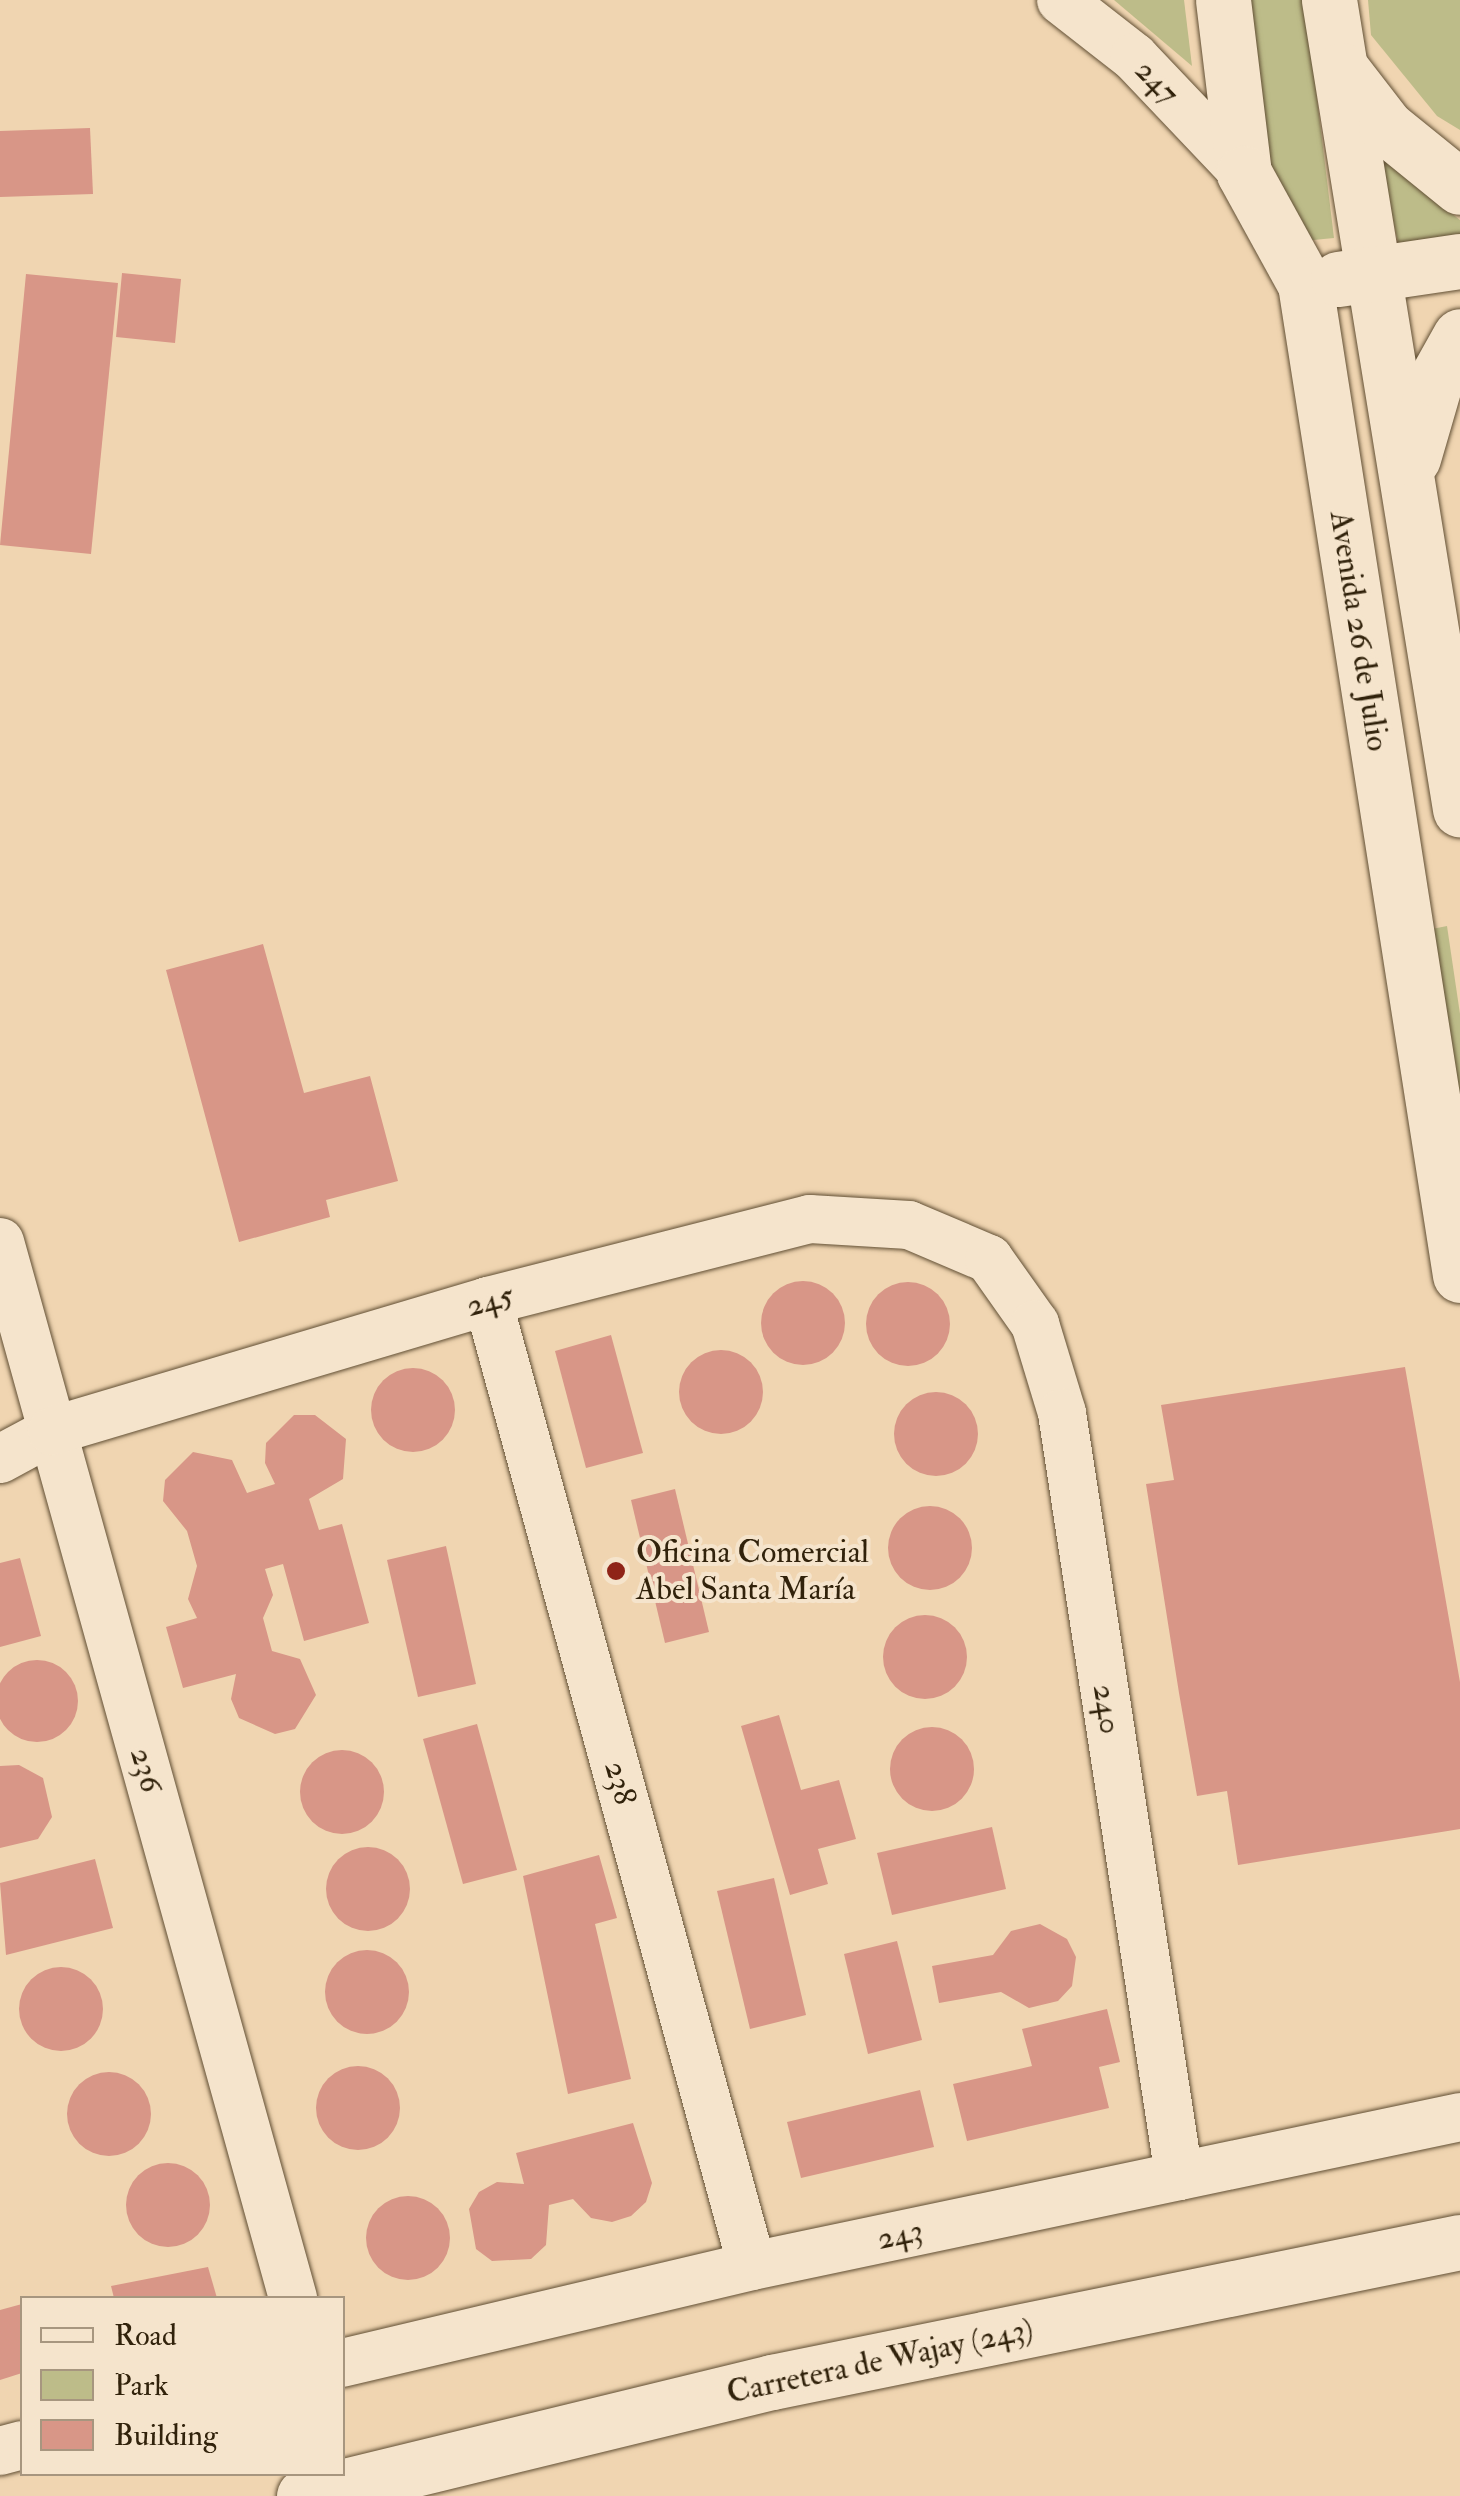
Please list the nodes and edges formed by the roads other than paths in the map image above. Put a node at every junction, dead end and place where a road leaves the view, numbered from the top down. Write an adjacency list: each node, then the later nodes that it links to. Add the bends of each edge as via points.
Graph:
1 (1061, 0): 5 (street, 247, via 1134,57)
2 (1223, 0): 5 (street, Avenida 26 de Julio)
3 (1329, 0): 4 (street)
4 (1337, 63): 6 (street, via 1386,127); 8 (street)
5 (1244, 173): 9 (street, Avenida 26 de Julio)
6 (1460, 187)
7 (1460, 261): 8 (street)
8 (1375, 273): 9 (street); 11 (street)
9 (1305, 284): 15 (street, Avenida 26 de Julio)
10 (1460, 336): 11 (street, via 1436,378)
11 (1409, 470): 12 (street)
12 (1460, 810)
13 (0, 1242): 17 (street, 236)
14 (989, 1259): 16 (street, 245, via 909,1225 810,1219); 20 (street, 240, via 1035,1324 1062,1413)
15 (1460, 1276)
16 (488, 1300): 17 (street, 245); 22 (street, 238)
17 (52, 1431): 18 (street, 245); 23 (street, 236)
18 (0, 1459)
19 (1460, 2118): 20 (street, 243)
20 (1179, 2176): 22 (street, 243)
21 (1460, 2242): 25 (street, Carretera de Wajay (243), via 772,2382)
22 (752, 2266): 24 (street, 243)
23 (292, 2296)
24 (345, 2362)
25 (304, 2496)

